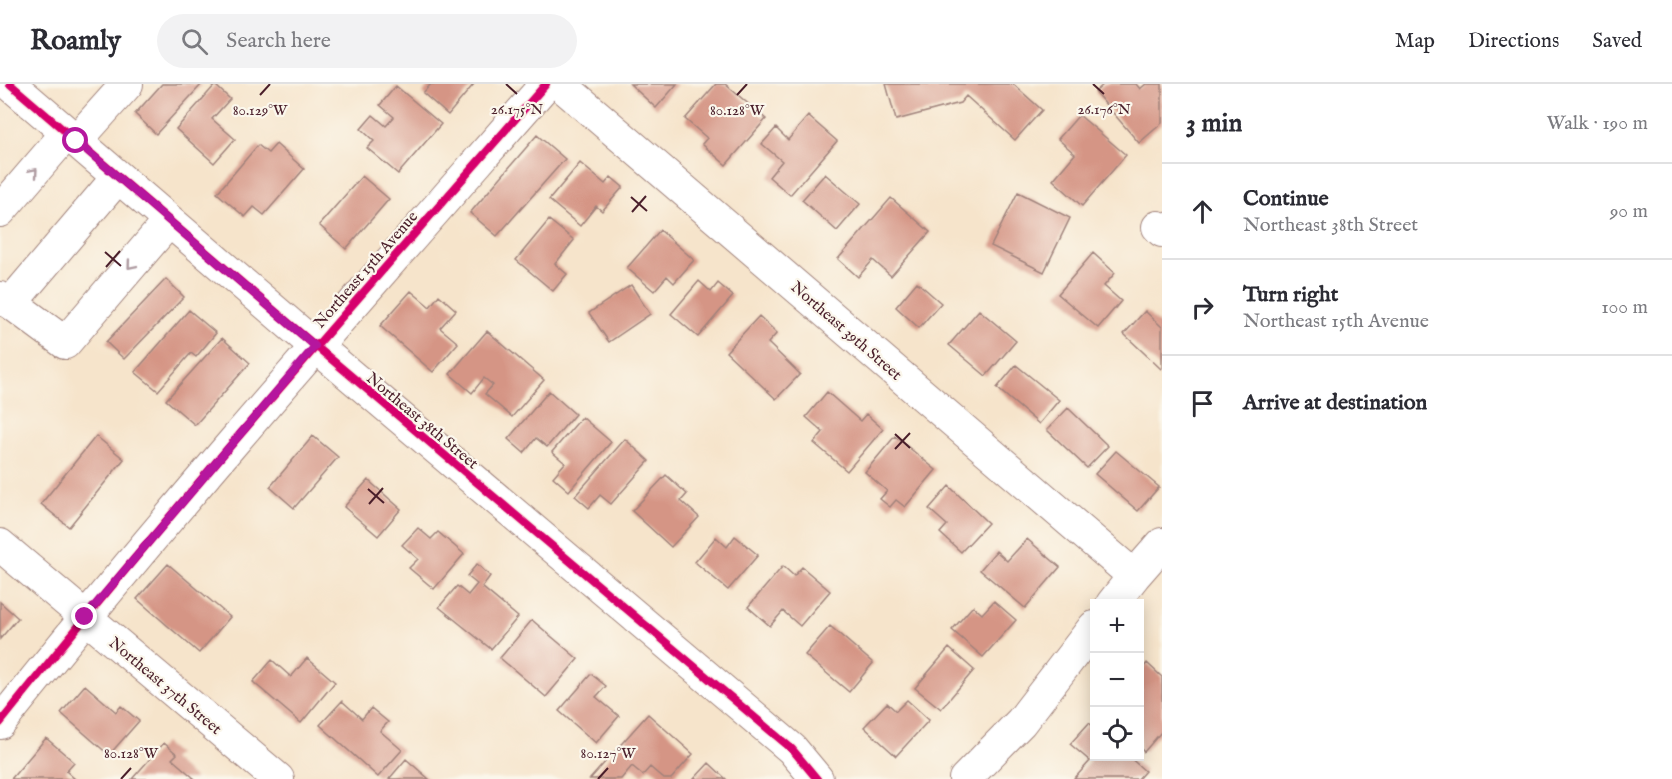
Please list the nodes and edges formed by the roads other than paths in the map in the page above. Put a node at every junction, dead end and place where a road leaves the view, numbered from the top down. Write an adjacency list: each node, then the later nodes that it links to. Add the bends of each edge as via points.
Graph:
1 (10, 84): 5 (street, Northeast 38th Street)
2 (127, 84): 5 (street)
3 (546, 84): 10 (street, Northeast 15th Avenue)
4 (560, 84): 13 (street, Northeast 39th Street)
5 (72, 137): 6 (street, Northeast 38th Street); 7 (street, one-way to 5)
6 (118, 177): 8 (street, Northeast 38th Street); 9 (street)
7 (0, 211)
8 (169, 221): 9 (street, one-way to 9, via 65,344); 10 (street, Northeast 38th Street)
9 (6, 300)
10 (315, 346): 15 (street, Northeast 15th Avenue); 18 (street, Northeast 38th Street)
11 (1162, 544): 13 (street)
12 (0, 545): 15 (street, Northeast 37th Street)
13 (1134, 576): 14 (street)
14 (1116, 599)
15 (85, 617): 17 (street, Northeast 15th Avenue); 20 (street, Northeast 37th Street)
16 (1090, 633): 19 (street, via 1021,722)
17 (0, 723)
18 (792, 749): 21 (street, Northeast 38th Street); 22 (street, Northeast 38th Street)
19 (964, 776)
20 (278, 779)
21 (817, 779)
22 (841, 779)

